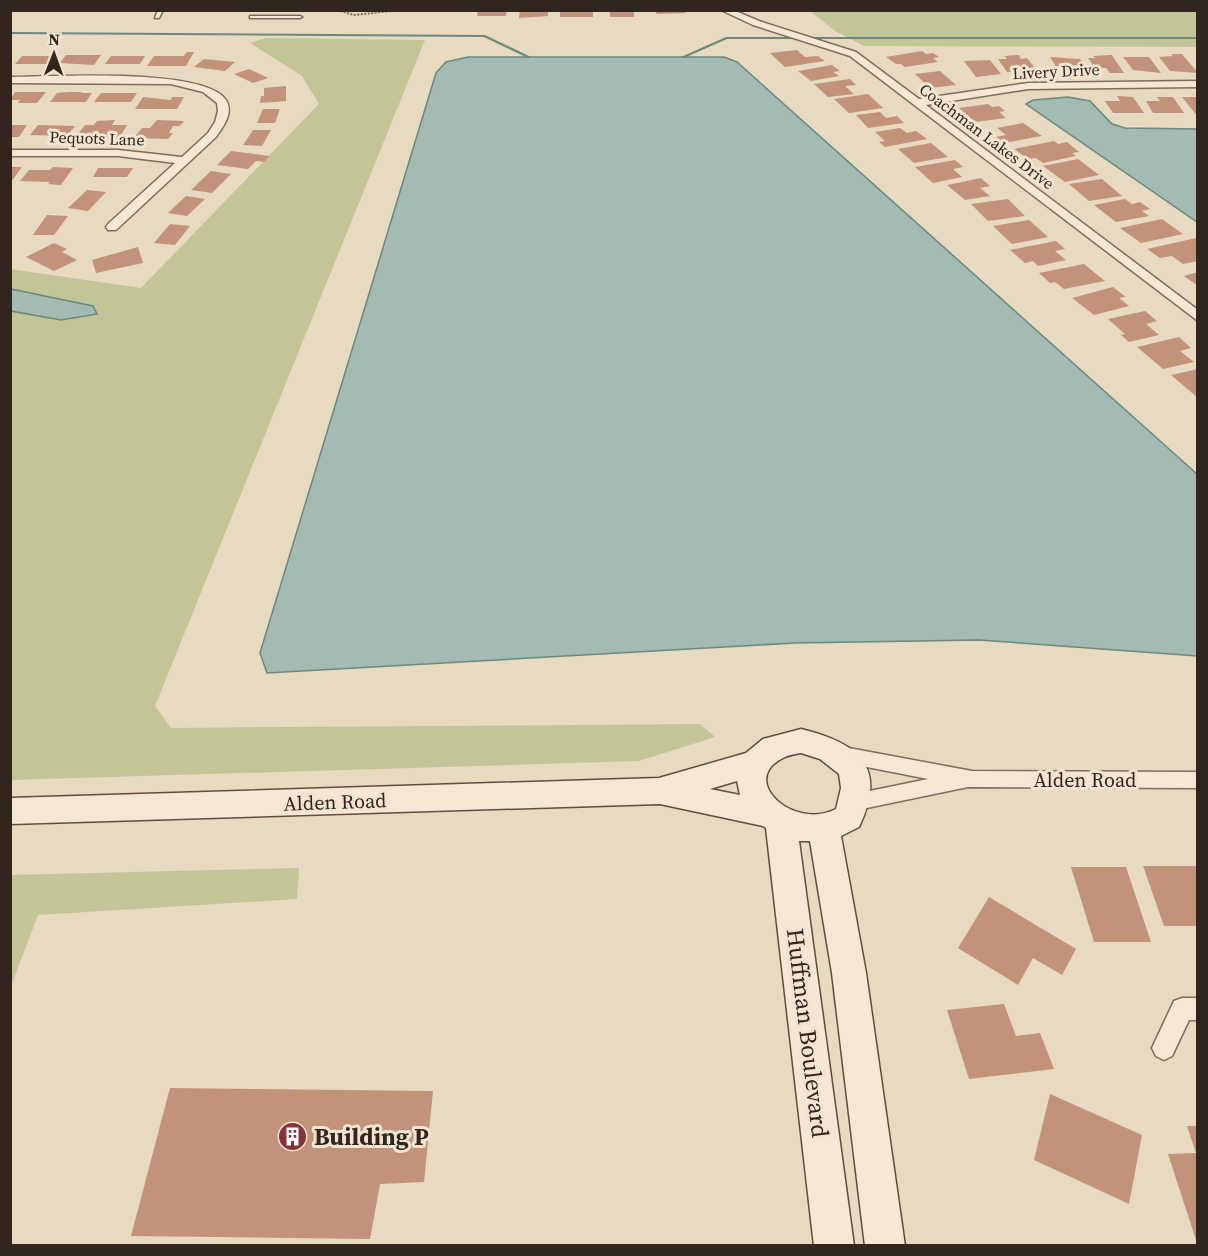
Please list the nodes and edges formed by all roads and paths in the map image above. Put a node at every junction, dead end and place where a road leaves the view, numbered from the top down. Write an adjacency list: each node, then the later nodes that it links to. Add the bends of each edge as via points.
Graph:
1 (161, 10): 5 (lane)
2 (337, 10): 3 (path, via 354,15)
3 (400, 10)
4 (725, 10): 10 (street, Coachman Lakes Drive, via 847,51)
5 (157, 17)
6 (252, 17): 7 (lane)
7 (300, 17)
8 (10, 80): 12 (street, via 171,81 216,95 225,105 221,124)
9 (1197, 84): 10 (street, Livery Drive, via 1028,86)
10 (916, 104): 14 (street, Coachman Lakes Drive)
11 (10, 153): 12 (street, Pequots Lane, via 118,153)
12 (182, 160): 13 (street)
13 (112, 227)
14 (1197, 317)
15 (838, 754): 16 (street, via 821,744 782,743 766,751); 17 (street, Alden Road); 20 (street, via 852,768 858,784)
16 (755, 763): 19 (street, Alden Road); 22 (street, via 752,791 759,805)
17 (972, 779): 18 (street, Alden Road); 20 (street, Alden Road)
18 (1197, 780)
19 (659, 791): 21 (street, Alden Road); 22 (street, Alden Road)
20 (857, 801): 23 (street, via 848,818)
21 (10, 811)
22 (775, 818): 23 (street, via 807,829); 26 (street, Huffman Boulevard)
23 (824, 828): 27 (street, via 849,973)
24 (1197, 1009): 25 (street, via 1182,1009)
25 (1164, 1048)
26 (834, 1245)
27 (885, 1245)

